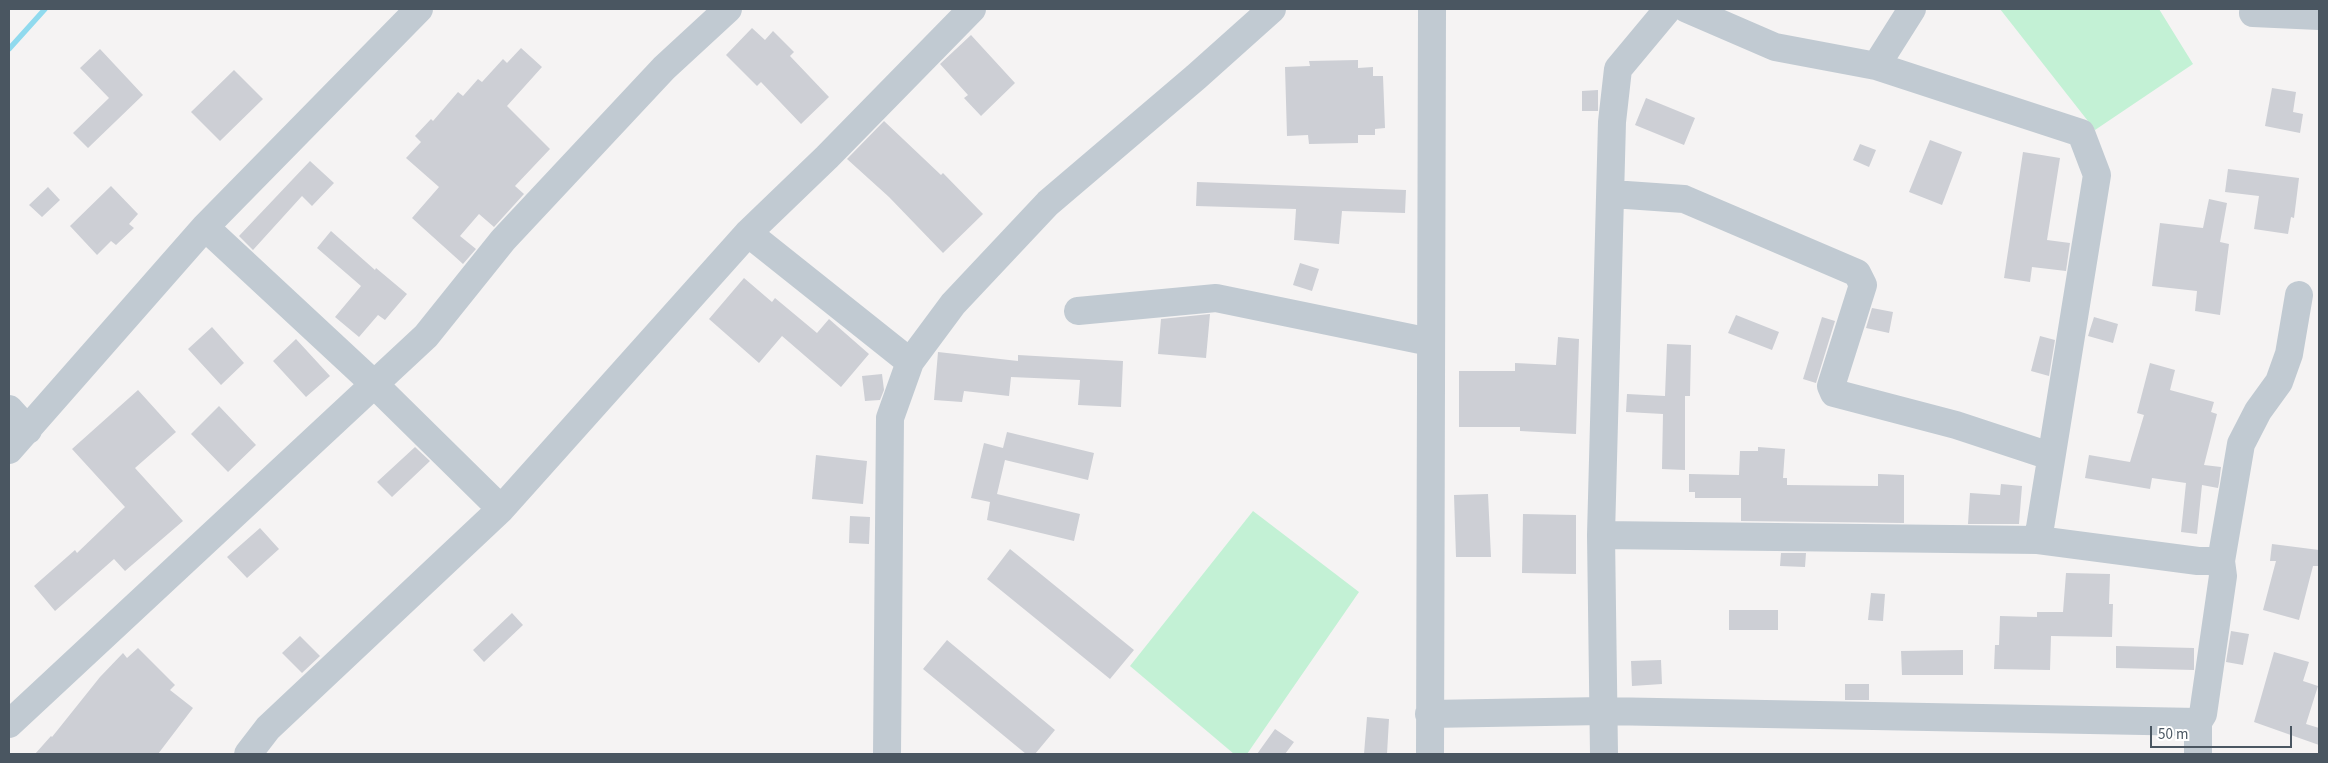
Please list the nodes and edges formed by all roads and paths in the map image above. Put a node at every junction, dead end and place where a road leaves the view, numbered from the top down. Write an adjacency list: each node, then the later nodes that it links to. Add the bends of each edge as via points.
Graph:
1 (419, 9): 13 (street)
2 (728, 9): 19 (street, via 657,75 503,240 426,336)
3 (972, 9): 14 (street)
4 (1272, 9): 18 (street, via 1048,203 953,304)
5 (1432, 9): 17 (street)
6 (1668, 9): 12 (street, via 1618,69 1612,122)
7 (1687, 9): 11 (street, via 1775,48)
8 (1912, 9): 11 (street)
9 (2252, 13): 10 (street)
10 (2319, 16)
11 (1876, 66): 23 (street, via 2081,133 2097,176)
12 (1612, 194): 23 (street, via 1684,199 1857,273 1863,285 1831,386 1834,393 1956,424); 25 (street)
13 (205, 227): 19 (street); 21 (street)
14 (748, 233): 18 (street); 24 (street)
15 (2299, 295): 27 (street, via 2279,382 2258,410 2240,444)
16 (1078, 311): 17 (street, via 1216,298)
17 (1430, 342): 29 (street)
18 (910, 362): 33 (street, via 890,418)
19 (374, 384): 24 (street); 31 (street)
20 (9, 409): 21 (street)
21 (28, 430): 22 (street)
22 (9, 450)
23 (2050, 456): 26 (street)
24 (501, 509): 32 (street, via 268,728)
25 (1601, 535): 26 (street); 28 (street)
26 (2038, 540): 27 (street, via 2198,561)
27 (2221, 561): 30 (street, via 2222,576 2203,714)
28 (1604, 711): 29 (street); 30 (street); 35 (street)
29 (1429, 714): 34 (street)
30 (2198, 722): 36 (street)
31 (9, 724)
32 (248, 754)
33 (888, 754)
34 (1430, 754)
35 (1604, 754)
36 (2198, 754)

